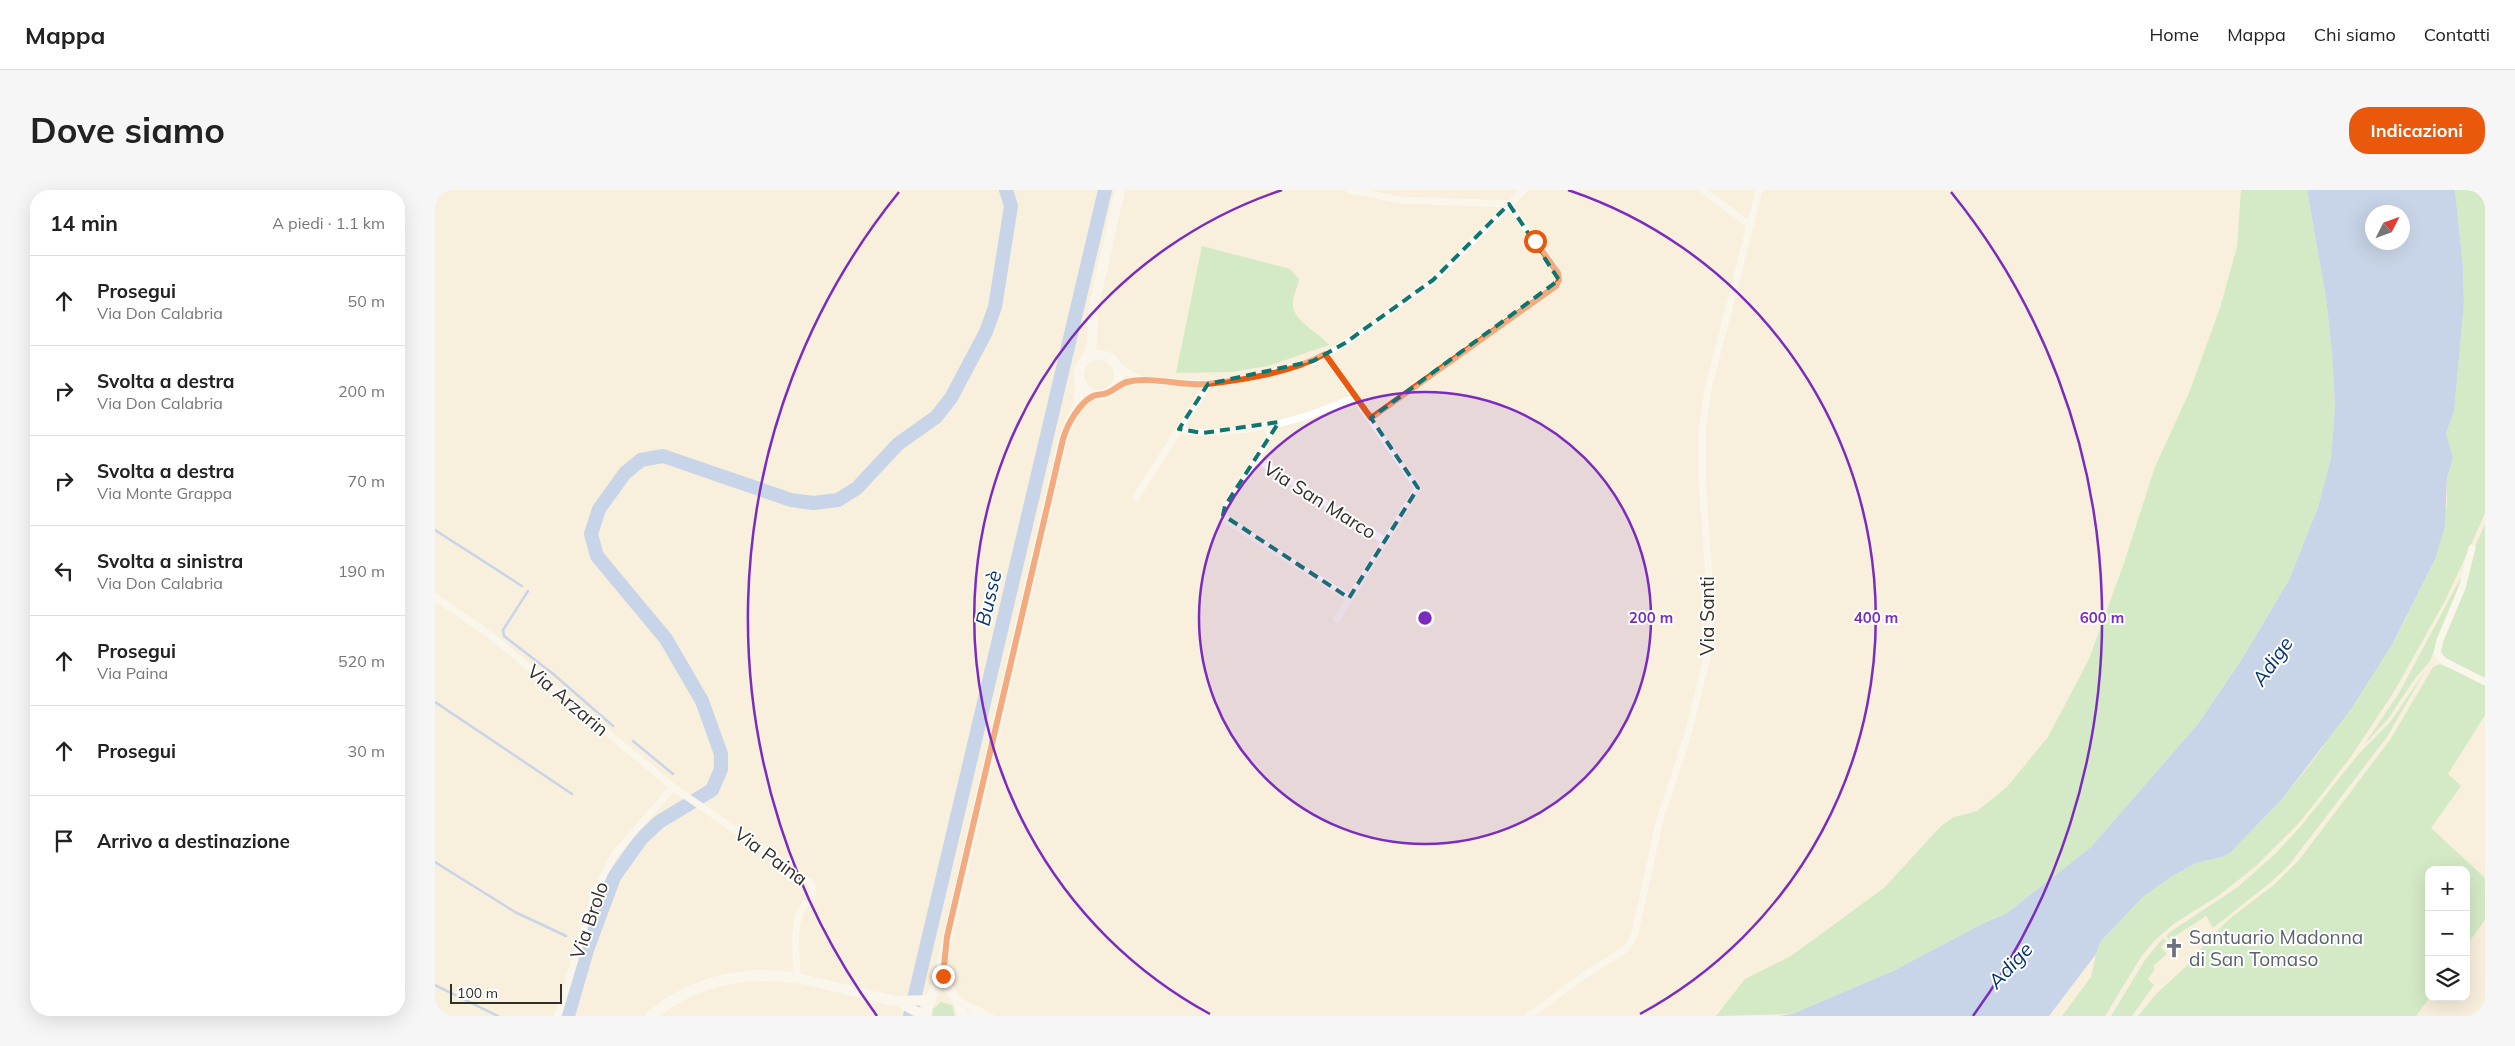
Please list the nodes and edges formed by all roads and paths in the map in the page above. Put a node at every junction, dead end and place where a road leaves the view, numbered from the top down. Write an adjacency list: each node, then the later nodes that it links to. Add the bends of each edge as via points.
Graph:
1 (1120, 190): 8 (main road, via 1093,311)
2 (1349, 190): 6 (street, via 1401,200)
3 (1524, 190): 6 (street)
4 (1703, 190): 7 (street)
5 (1759, 190): 7 (street, Via Santi)
6 (1509, 204): 9 (street, via 1433,280); 19 (street, via 1558,273 1556,286)
7 (1751, 226): 45 (street, Via Santi, via 1708,390 1702,431 1711,609 1709,657 1659,823 1635,933 1623,951)
8 (1093, 324): 10 (main road); 11 (main road, via 1092,345)
9 (1325, 354): 15 (street, via 1313,361 1258,376); 18 (street)
10 (1106, 356): 11 (main road, via 1096,354); 12 (main road)
11 (1086, 358): 14 (main road, via 1079,370)
12 (1117, 366): 13 (street); 16 (main road, via 1119,378)
13 (1142, 380): 15 (street); 16 (street, via 1127,382)
14 (1080, 383): 17 (main road); 20 (main road, via 1080,396)
15 (1208, 384): 22 (street)
16 (1113, 389): 17 (main road)
17 (1095, 395): 20 (main road)
18 (1356, 397): 19 (street); 21 (street, via 1311,415)
19 (1371, 418): 25 (street, via 1418,488)
20 (1071, 421): 33 (main road, via 1063,439)
21 (1269, 424): 22 (street, via 1203,433); 23 (street, via 1268,439)
22 (1179, 429): 24 (street)
23 (1255, 458): 25 (street, Via San Marco); 28 (street, via 1225,506 1223,515 1226,520)
24 (1136, 497)
25 (1385, 541): 28 (street)
26 (2472, 548): 30 (street, via 2462,588 2437,654 2444,661)
27 (435, 598): 31 (street, Via Arzarin, via 489,634)
28 (1349, 598): 29 (street)
29 (1337, 619)
30 (2485, 682)
31 (673, 787): 32 (street, Via Arzarin); 40 (street, Via Brolo, via 614,855 595,892)
32 (698, 805): 34 (street, Via Paina, via 800,874 814,888 812,899 799,914)
33 (947, 937): 35 (main road, via 943,976); 36 (main road)
34 (797, 978): 37 (main road); 41 (main road, via 749,975 721,980 688,992)
35 (955, 999): 36 (main road, via 943,996); 38 (street); 42 (main road)
36 (929, 1000): 37 (main road); 39 (main road)
37 (895, 1001): 39 (main road)
38 (981, 1012): 43 (street); 44 (street)
39 (923, 1015)
40 (558, 1016)
41 (651, 1016)
42 (962, 1016)
43 (967, 1016)
44 (989, 1016)
45 (1529, 1016)

